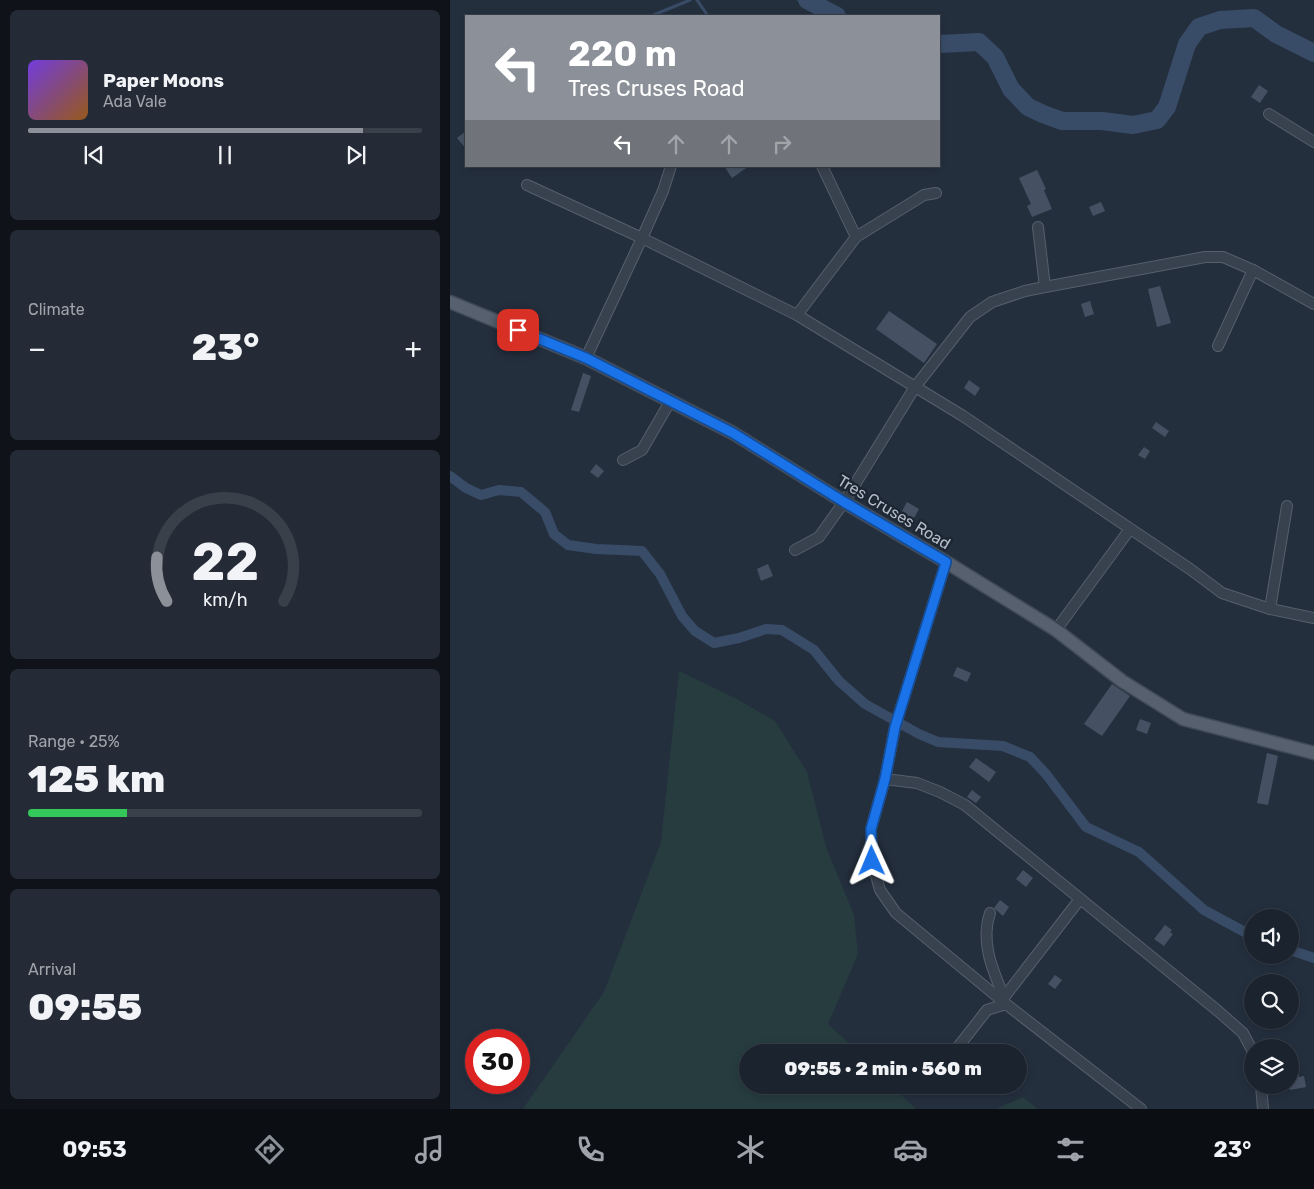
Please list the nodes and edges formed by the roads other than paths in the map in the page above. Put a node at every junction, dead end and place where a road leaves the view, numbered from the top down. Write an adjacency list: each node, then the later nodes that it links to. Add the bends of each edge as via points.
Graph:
1 (1269, 114): 2 (street)
2 (1314, 142)
3 (672, 167): 9 (street)
4 (822, 167): 8 (street)
5 (528, 185): 9 (street)
6 (936, 193): 8 (street, via 924,195)
7 (1038, 228): 11 (street)
8 (856, 237): 14 (street)
9 (642, 238): 14 (street); 16 (street)
10 (1253, 270): 11 (street, via 1223,257 1205,257); 13 (street); 15 (street)
11 (1045, 287): 17 (street, via 992,302 970,316)
12 (450, 302): 16 (main road, Tres Cruses Road)
13 (1314, 304)
14 (797, 315): 17 (street)
15 (1218, 346)
16 (586, 358): 18 (main road, Tres Cruses Road)
17 (915, 387): 20 (street); 22 (street)
18 (670, 400): 19 (street, via 642,450); 20 (main road, Tres Cruses Road, via 733,433)
19 (622, 460)
20 (844, 502): 23 (street, via 819,538); 24 (main road, Tres Cruses Road)
21 (1287, 506): 25 (street)
22 (1130, 529): 25 (street, via 1222,593); 27 (street)
23 (795, 550)
24 (946, 562): 27 (main road, Tres Cruses Road); 29 (street, via 895,727)
25 (1270, 609): 26 (street)
26 (1314, 618)
27 (1056, 630): 28 (main road, Tres Cruses Road, via 1122,681 1183,719)
28 (1314, 753)
29 (885, 779): 30 (street, via 917,783 965,805); 32 (street, via 871,829 872,861 880,890 896,913)
30 (1080, 898): 32 (street); 33 (street, via 1243,1033)
31 (990, 913): 32 (street, via 986,937 988,952)
32 (1004, 1000): 34 (street, via 987,1010); 36 (street)
33 (1246, 1039)
34 (960, 1044)
35 (1261, 1094): 37 (street)
36 (1141, 1109)
37 (1263, 1109)

